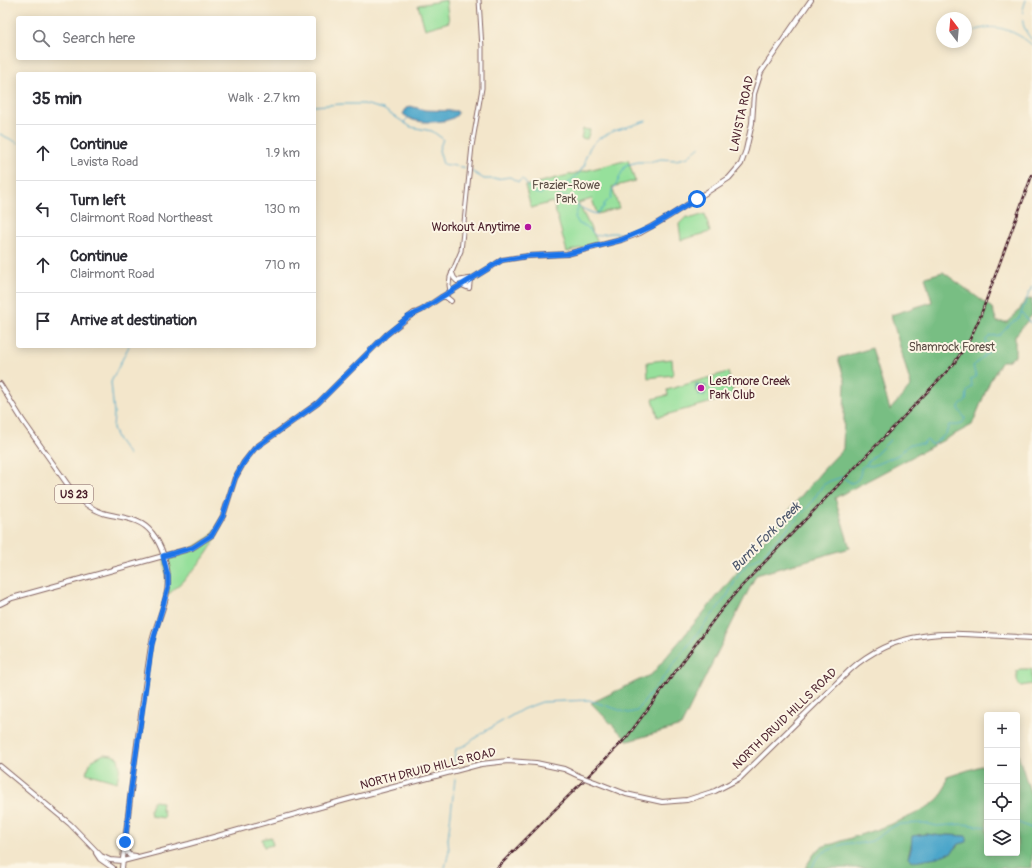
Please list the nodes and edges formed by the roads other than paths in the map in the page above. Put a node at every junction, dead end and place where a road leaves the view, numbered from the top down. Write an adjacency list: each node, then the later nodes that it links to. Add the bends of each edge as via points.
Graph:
1 (478, 0): 3 (street, via 482,88 472,146 461,251)
2 (812, 0): 4 (main road, LAVISTA ROAD, via 761,72 754,94 746,150 741,164 729,178 640,233 567,254 502,260)
3 (452, 273): 4 (main road, via 457,281); 6 (street)
4 (472, 278): 5 (main road, LAVISTA ROAD); 5 (main road, via 470,288)
5 (462, 285): 6 (main road, LAVISTA ROAD)
6 (450, 292): 7 (main road, LAVISTA ROAD)
7 (441, 297): 8 (main road, via 447,297); 10 (main road, LAVISTA ROAD, via 414,312 386,335 318,403 255,448 235,478 223,516 212,535 192,548)
8 (451, 301)
9 (0, 384): 10 (main road, US 23, via 75,495 97,511 142,524 156,538)
10 (163, 556): 11 (main road, LAVISTA ROAD, via 12,598); 14 (main road, US 23, via 168,587 152,644)
11 (0, 604)
12 (1032, 638): 16 (main road, NORTH DRUID HILLS ROAD, bridge, via 932,634 883,648 850,670 740,778 703,796 687,800 662,802 626,794 564,770 536,763 486,763)
13 (0, 766): 15 (main road, NORTH DRUID HILLS ROAD, via 70,824)
14 (124, 846): 16 (main road, via 129,855); 17 (main road, US 23)
15 (93, 848): 17 (main road, NORTH DRUID HILLS ROAD, via 101,856); 18 (main road, via 100,859)
16 (140, 856): 17 (main road, NORTH DRUID HILLS ROAD)
17 (123, 861): 19 (main road, US 23)
18 (113, 868)
19 (122, 868)

